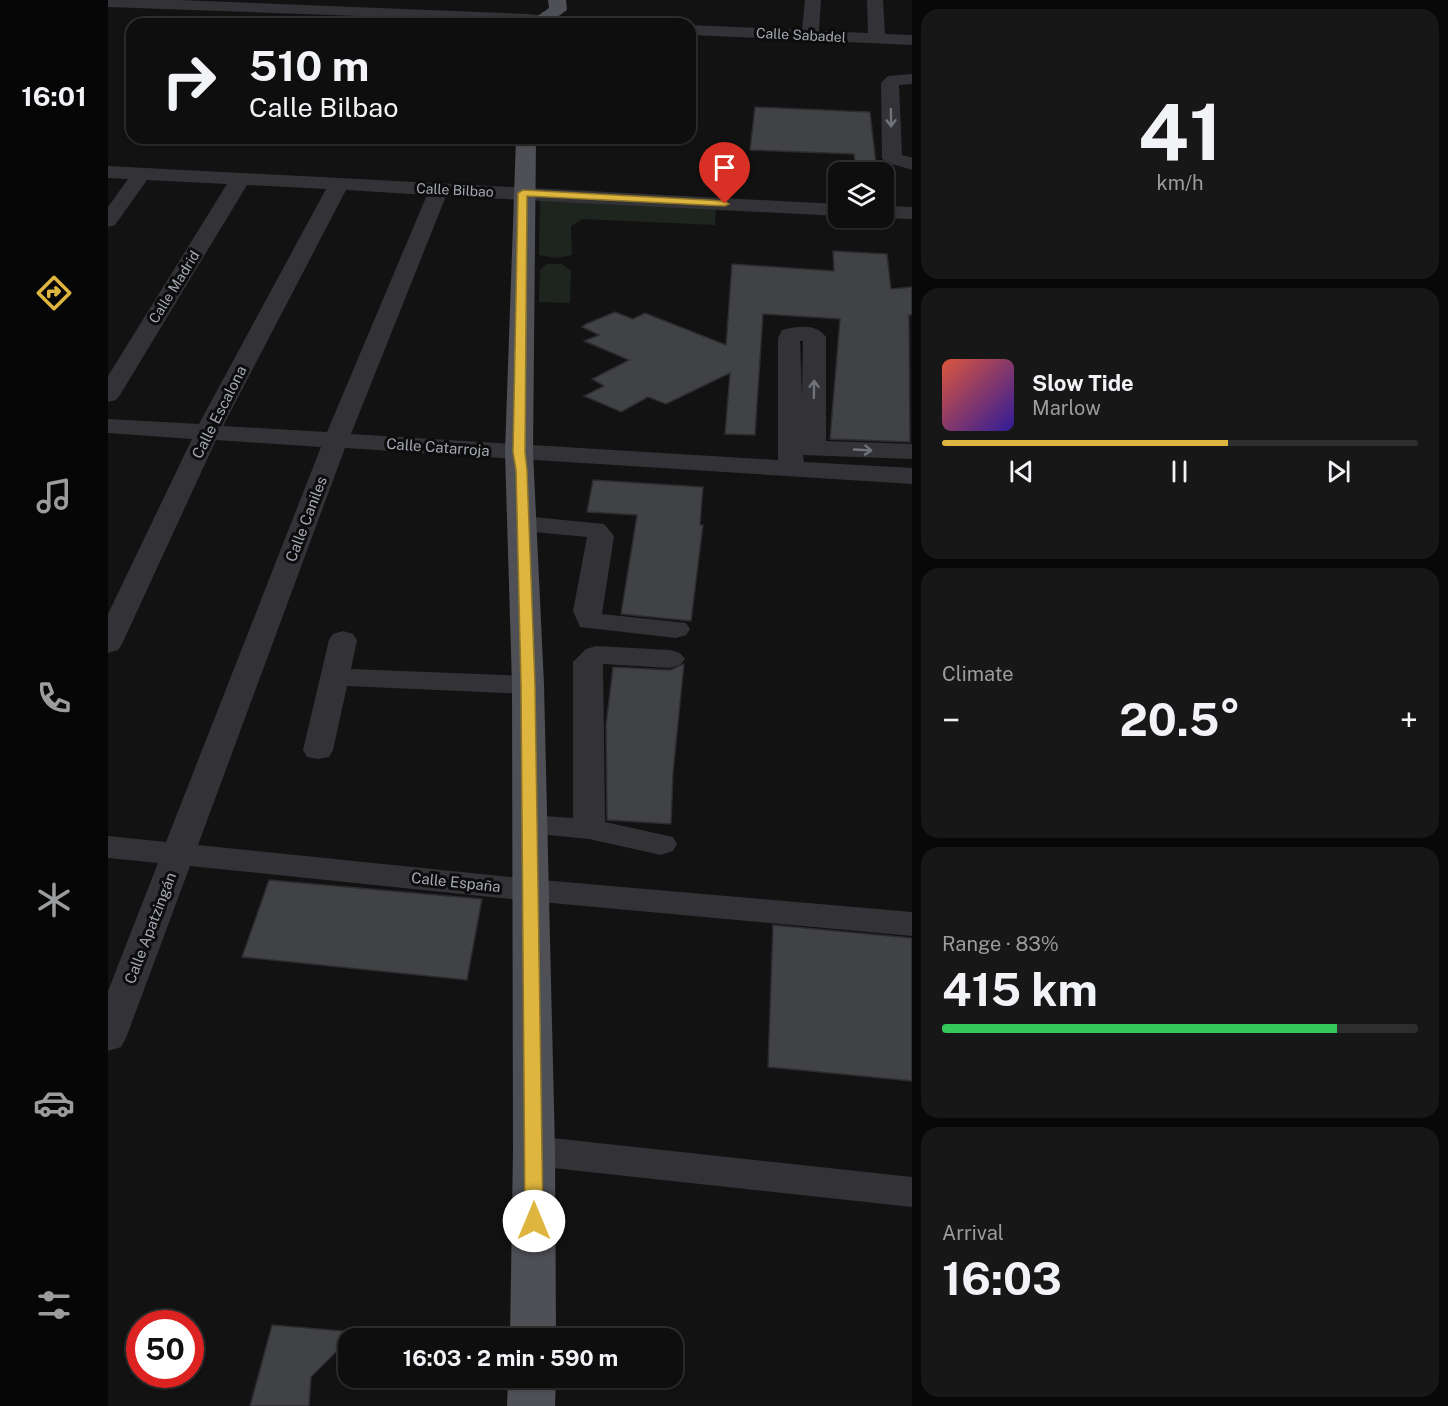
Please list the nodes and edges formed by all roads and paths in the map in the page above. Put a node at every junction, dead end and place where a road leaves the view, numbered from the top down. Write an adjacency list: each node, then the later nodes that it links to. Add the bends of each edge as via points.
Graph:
1 (521, 0): 7 (main road, via 521,12)
2 (557, 0): 8 (main road, via 558,10)
3 (813, 0): 10 (street)
4 (875, 0): 11 (street)
5 (108, 2): 6 (street)
6 (449, 18)
7 (529, 18)
8 (542, 18)
9 (696, 30): 10 (street, Calle Sabadel)
10 (810, 35): 11 (street, Calle Sabadel)
11 (877, 38): 12 (street, Calle Sabadel)
12 (912, 40)
13 (912, 79): 15 (street, one-way to 15, via 891,83 892,158)
14 (526, 144): 21 (main road)
15 (912, 164)
16 (108, 172): 17 (street, Calle Bilbao)
17 (142, 173): 18 (street, Calle Bilbao); 25 (street)
18 (241, 178): 19 (street, Calle Bilbao); 26 (street, Calle Madrid)
19 (339, 184): 20 (street, Calle Bilbao); 28 (street, Calle Escalona)
20 (439, 189): 21 (street, Calle Bilbao); 29 (street, Calle Caniles)
21 (523, 193): 22 (street, Calle Bilbao); 33 (main road)
22 (828, 209)
23 (894, 212): 24 (street)
24 (912, 213)
25 (108, 221)
26 (108, 395)
27 (108, 426): 28 (street, Calle Catarroja)
28 (207, 432): 29 (street, Calle Catarroja); 39 (street, Calle Escalona)
29 (336, 440): 33 (street, Calle Catarroja); 48 (street, Calle Caniles)
30 (741, 449): 32 (street)
31 (912, 452): 32 (street, one-way to 31)
32 (798, 454): 33 (street, Calle Catarroja); 34 (street, Calle Catarroja)
33 (520, 461): 35 (street); 36 (main road)
34 (912, 476)
35 (688, 481)
36 (524, 524): 37 (street, via 595,530 601,536 587,611 590,621); 42 (main road)
37 (676, 629)
38 (343, 640): 41 (street)
39 (108, 644)
40 (670, 659): 45 (street, via 596,655 588,662)
41 (334, 677): 42 (street); 43 (street)
42 (528, 685): 44 (main road)
43 (318, 750)
44 (529, 825): 45 (street); 49 (main road)
45 (589, 829): 46 (street)
46 (661, 844)
47 (108, 847): 48 (street, Calle España)
48 (180, 853): 49 (street, Calle España); 51 (street, Calle Apatzingán)
49 (530, 890): 50 (street, Calle España); 52 (main road)
50 (912, 924)
51 (108, 1038)
52 (534, 1151): 53 (street); 54 (main road)
53 (912, 1191)
54 (532, 1328)
55 (532, 1388): 56 (main road)
56 (531, 1406)

